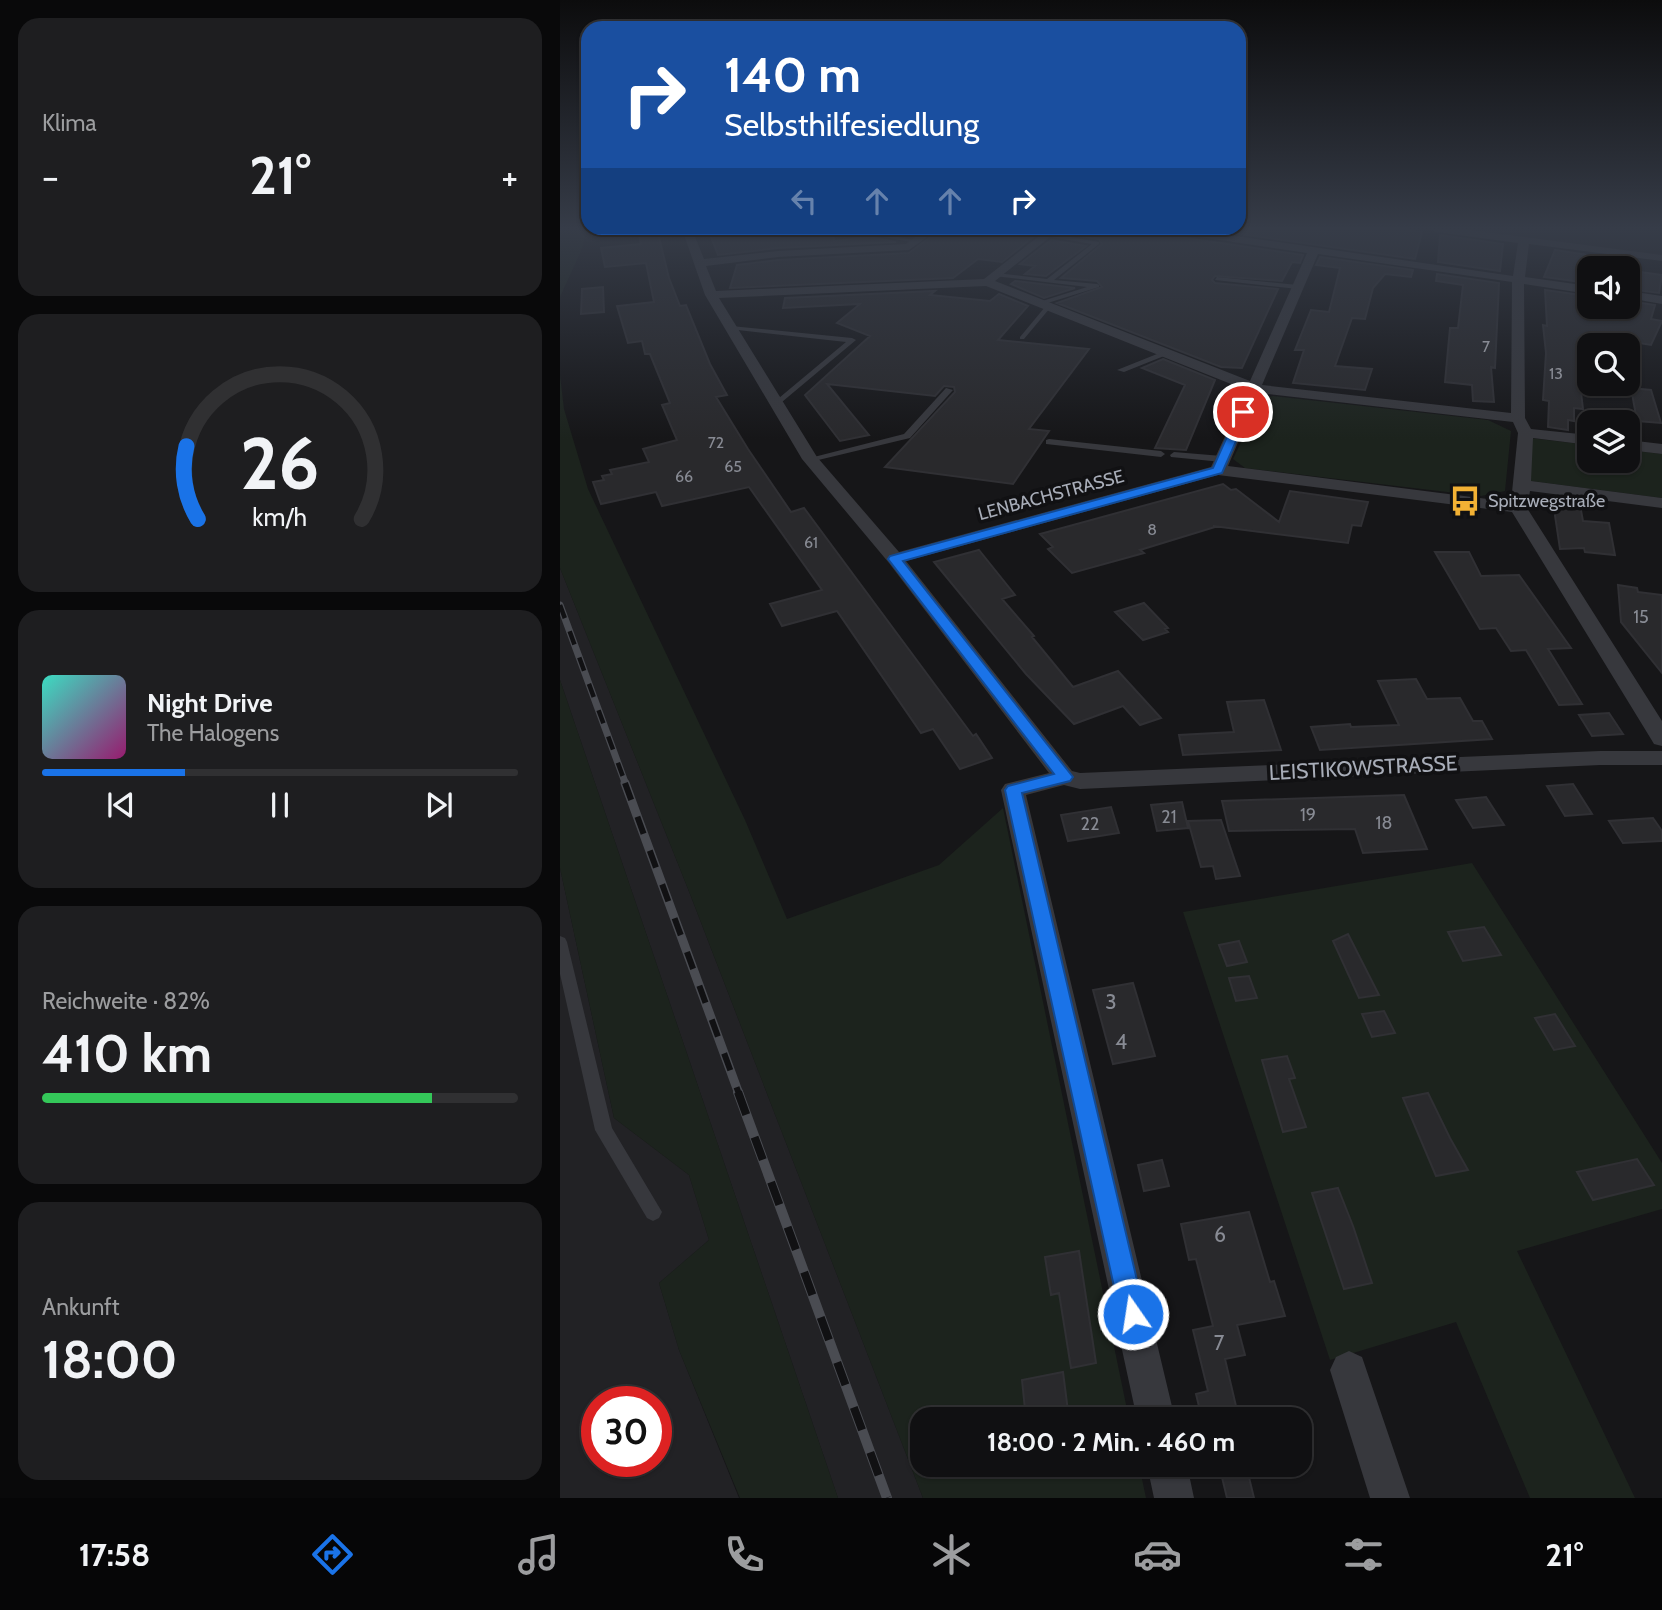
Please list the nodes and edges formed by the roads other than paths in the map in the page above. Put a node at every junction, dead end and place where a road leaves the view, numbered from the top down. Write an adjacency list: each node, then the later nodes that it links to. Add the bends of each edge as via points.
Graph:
1 (713, 299): 7 (street)
2 (1029, 299): 6 (street)
3 (1062, 299): 6 (lane)
4 (1293, 299): 11 (street)
5 (1519, 299): 14 (street)
6 (1042, 306): 8 (lane); 9 (street)
7 (731, 328): 13 (street); 13 (lane, via 852,341)
8 (1022, 338)
9 (1165, 354): 10 (lane); 11 (street)
10 (1121, 370)
11 (1254, 388): 14 (street, via 1446,408); 22 (street)
12 (949, 390): 21 (lane, via 906,436)
13 (776, 405): 21 (street)
14 (1522, 425): 15 (street); 23 (street)
15 (1577, 437)
16 (1049, 442): 19 (lane)
17 (1640, 446): 18 (street)
18 (1662, 449)
19 (1161, 454)
20 (1174, 455): 22 (lane)
21 (810, 460): 26 (street)
22 (1220, 465): 25 (street, LENBACHSTRASSE); 26 (street, LENBACHSTRASSE)
23 (1523, 485): 24 (street); 25 (street)
24 (1662, 503)
25 (1518, 508): 27 (street)
26 (895, 559): 29 (street)
27 (1662, 739)
28 (1662, 758): 29 (street, LEISTIKOWSTRASSE, via 1080,781)
29 (1064, 777): 33 (street, LEISTIKOWSTRASSE, via 1013,790)
30 (560, 942): 31 (lane, via 604,1130)
31 (653, 1212)
32 (1349, 1370): 36 (street)
33 (1153, 1407)
34 (1170, 1477): 35 (street)
35 (1174, 1498)
36 (1390, 1498)

